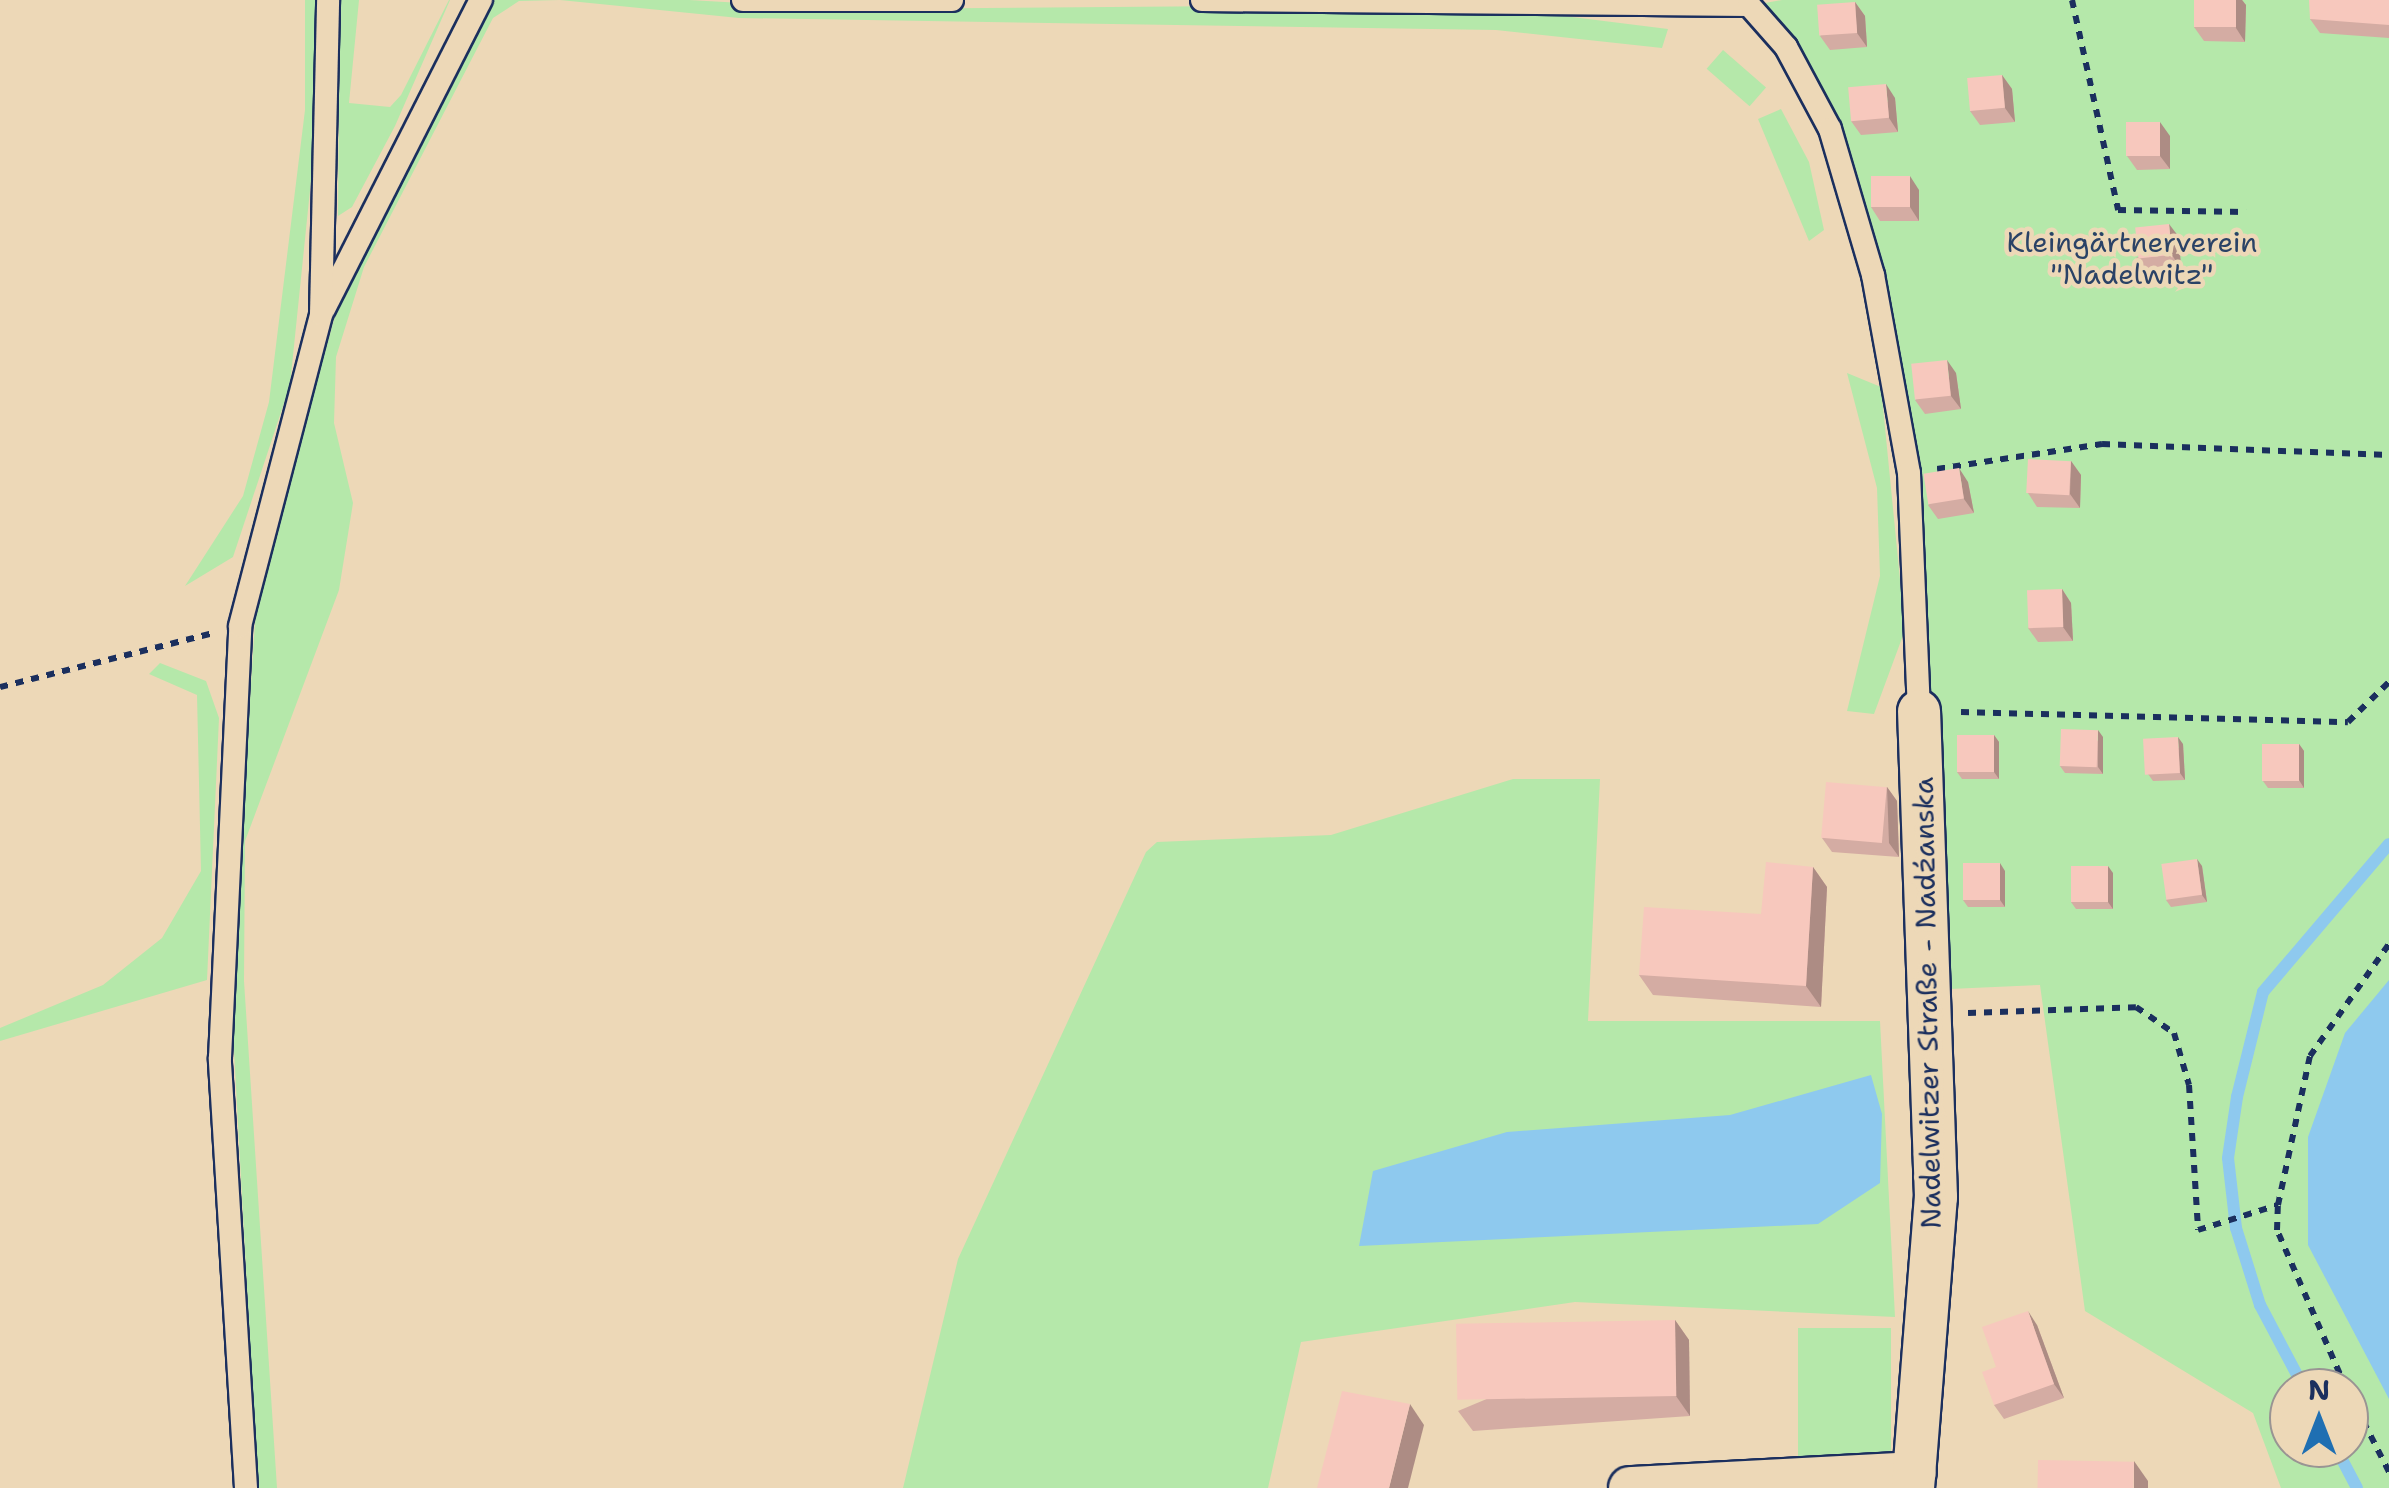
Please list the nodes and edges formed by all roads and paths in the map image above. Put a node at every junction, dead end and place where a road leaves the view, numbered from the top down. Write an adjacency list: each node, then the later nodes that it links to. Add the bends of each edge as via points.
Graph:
1 (328, 0): 8 (lane)
2 (481, 0): 8 (lane)
3 (743, 0): 4 (lane)
4 (952, 0)
5 (1202, 0): 10 (lane, via 1749,6 1786,47 1830,129 1873,276)
6 (2072, 0): 7 (path, via 2118,210)
7 (2246, 212)
8 (321, 314): 11 (lane)
9 (2389, 455): 10 (path, via 2102,444)
10 (1908, 474): 14 (lane)
11 (240, 626): 13 (path); 22 (lane, via 220,1058)
12 (2389, 682): 14 (path, via 2348,722)
13 (0, 687)
14 (1919, 712): 16 (street, Nadelwitzer Straße - Nadźanska)
15 (2389, 944): 17 (path, via 2310,1056)
16 (1928, 1014): 17 (path, via 2136,1007 2174,1033 2189,1086 2190,1205 2198,1230); 21 (street, Nadelwitzer Straße - Nadźanska, via 1936,1197)
17 (2278, 1205): 18 (path, via 2277,1230)
18 (2338, 1368)
19 (2369, 1432): 20 (path)
20 (2389, 1472)
21 (1914, 1480): 24 (street, Nadelwitzer Straße - Nadźanska)
22 (246, 1488)
23 (1630, 1488): 24 (street, Nadelwitzer Straße - Nadźanska)
24 (1643, 1488)

